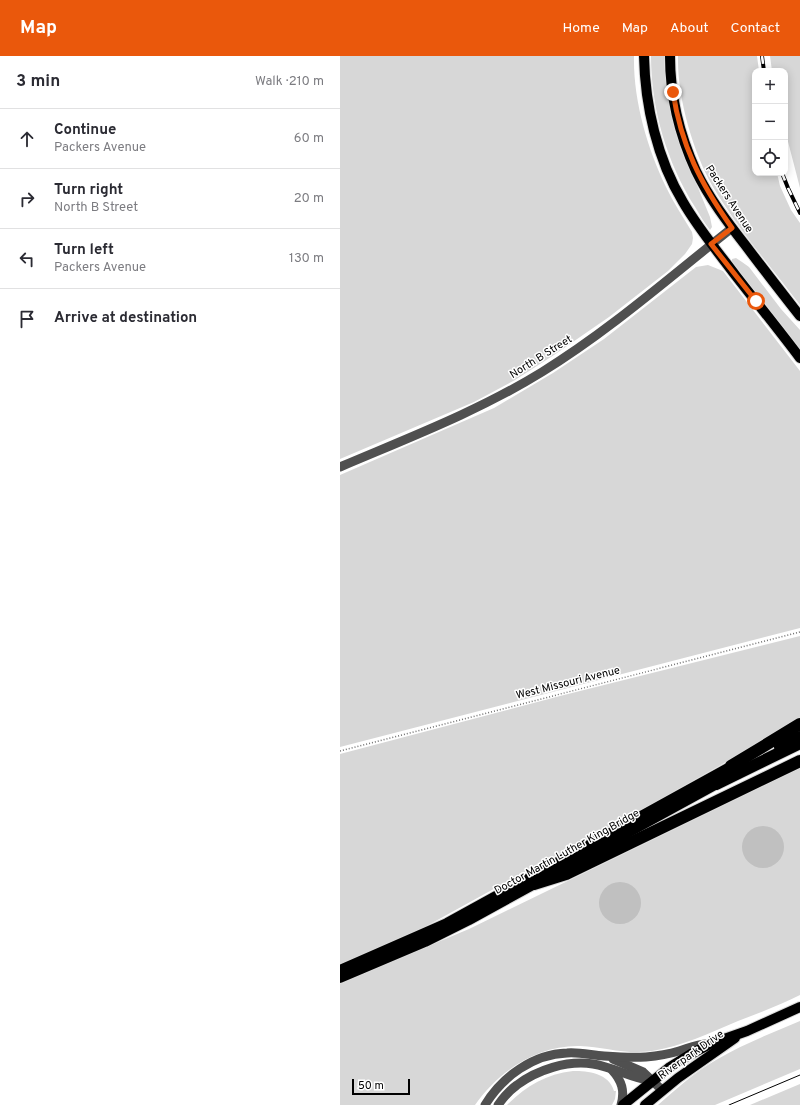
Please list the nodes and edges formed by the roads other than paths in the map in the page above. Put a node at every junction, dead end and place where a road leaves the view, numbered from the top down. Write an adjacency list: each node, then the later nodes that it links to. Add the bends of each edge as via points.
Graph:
1 (644, 56): 4 (main road, via 650,111 660,151 682,201)
2 (670, 56): 3 (main road, Packers Avenue, via 675,104 685,145 706,190)
3 (732, 228): 4 (street, North B Street); 5 (main road, Packers Avenue)
4 (711, 244): 6 (main road); 7 (street, North B Street, via 602,331 542,372 469,411)
5 (800, 316)
6 (800, 358)
7 (340, 467)
8 (800, 724): 13 (highway)
9 (800, 728): 13 (main road, Doctor Martin Luther King Bridge)
10 (800, 736): 14 (main road, Doctor Martin Luther King Bridge)
11 (800, 743): 14 (highway)
12 (800, 761): 15 (highway, via 566,874)
13 (731, 766): 16 (main road, Doctor Martin Luther King Bridge)
14 (716, 784): 15 (main road, Doctor Martin Luther King Bridge)
15 (534, 884): 16 (main road, Doctor Martin Luther King Bridge, via 469,920)
16 (406, 946): 17 (main road, Doctor Martin Luther King Bridge); 18 (main road, Doctor Martin Luther King Bridge)
17 (340, 970)
18 (340, 978)
19 (800, 1007): 20 (main road, Riverpark Drive)
20 (747, 1031): 21 (main road, Riverpark Drive); 25 (main road, Riverpark Drive)
21 (710, 1044): 22 (street, Riverpark Drive, via 699,1044 646,1057); 24 (main road, via 681,1060)
22 (604, 1056): 24 (street, via 637,1068); 26 (street, Riverpark Drive, via 566,1053 538,1060 506,1079)
23 (611, 1069): 24 (street, Riverpark Drive); 27 (street, Riverpark Drive, via 593,1064 553,1067 516,1085); 28 (street, via 622,1087)
24 (652, 1081): 25 (street, Riverpark Drive); 28 (main road)
25 (662, 1090): 29 (main road)
26 (485, 1105)
27 (498, 1105)
28 (622, 1105)
29 (645, 1105)

